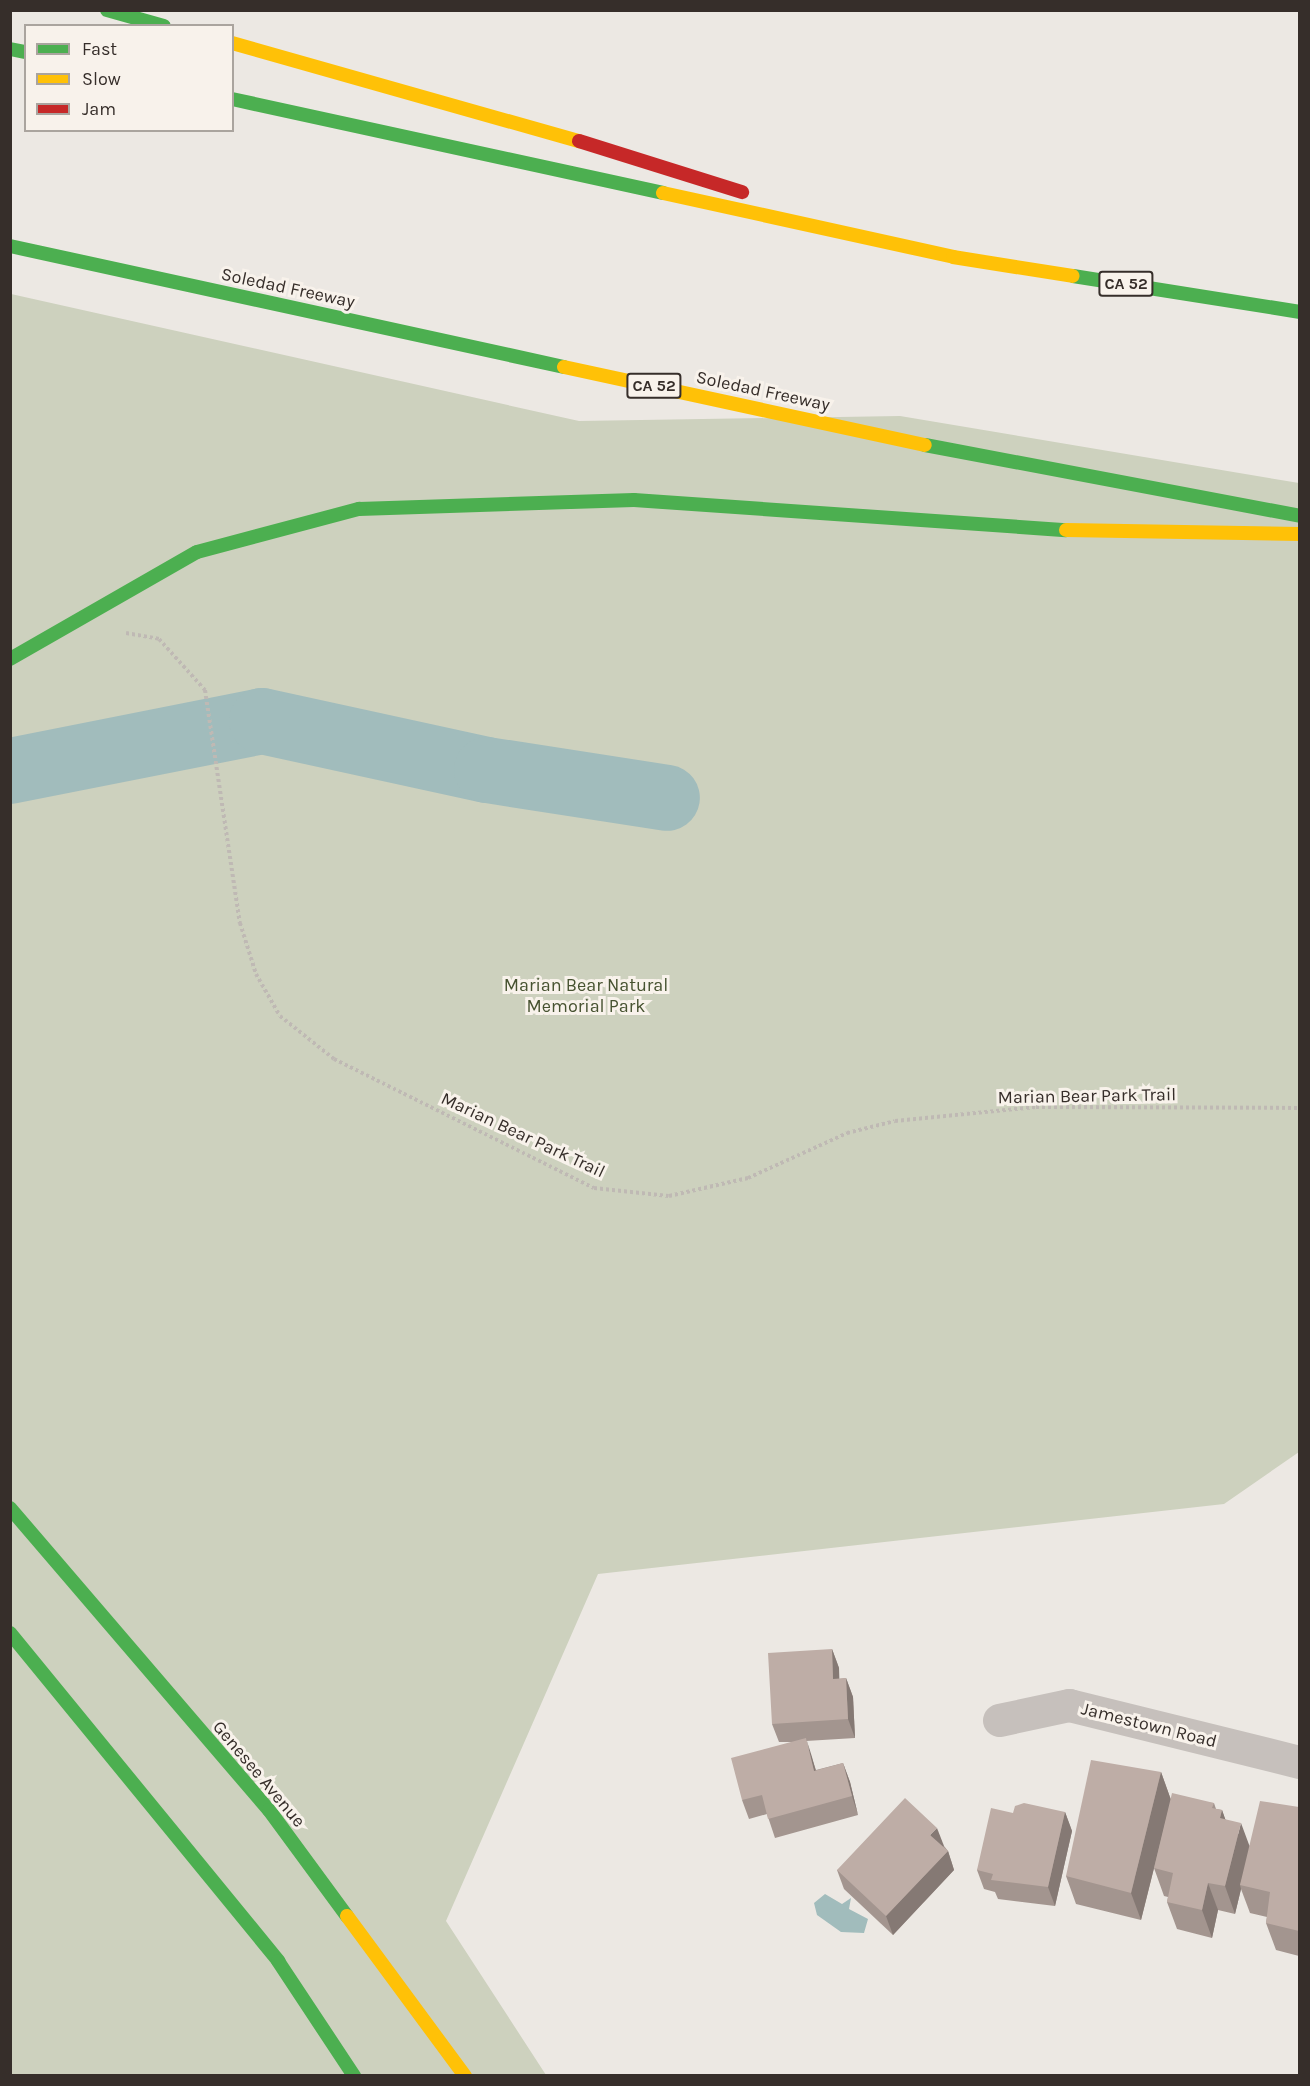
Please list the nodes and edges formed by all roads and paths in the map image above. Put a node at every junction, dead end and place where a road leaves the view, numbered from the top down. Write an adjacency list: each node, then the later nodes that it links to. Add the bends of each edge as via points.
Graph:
1 (107, 10): 2 (main road)
2 (157, 24)
3 (234, 44): 6 (main road, via 443,99)
4 (234, 99): 6 (main road, CA 52)
5 (10, 246): 8 (main road, Soledad Freeway / CA 52, via 989,459)
6 (953, 257): 7 (main road, CA 52)
7 (1299, 312)
8 (1299, 516)
9 (1299, 534): 10 (main road, bridge, via 1082,531 634,500 359,508 197,552)
10 (10, 659)
11 (205, 690): 12 (path, Marian Bear Park Trail, via 240,923 256,974 280,1016 334,1059 594,1188 669,1196 703,1189 748,1178 847,1133 895,1121 1036,1107)
12 (1299, 1108)
13 (10, 1508): 18 (main road, Genesee Avenue, via 269,1810)
14 (10, 1633): 17 (main road, via 279,1961)
15 (999, 1720): 16 (street, Jamestown Road, via 1069,1705)
16 (1299, 1762)
17 (354, 2076)
18 (465, 2076)

